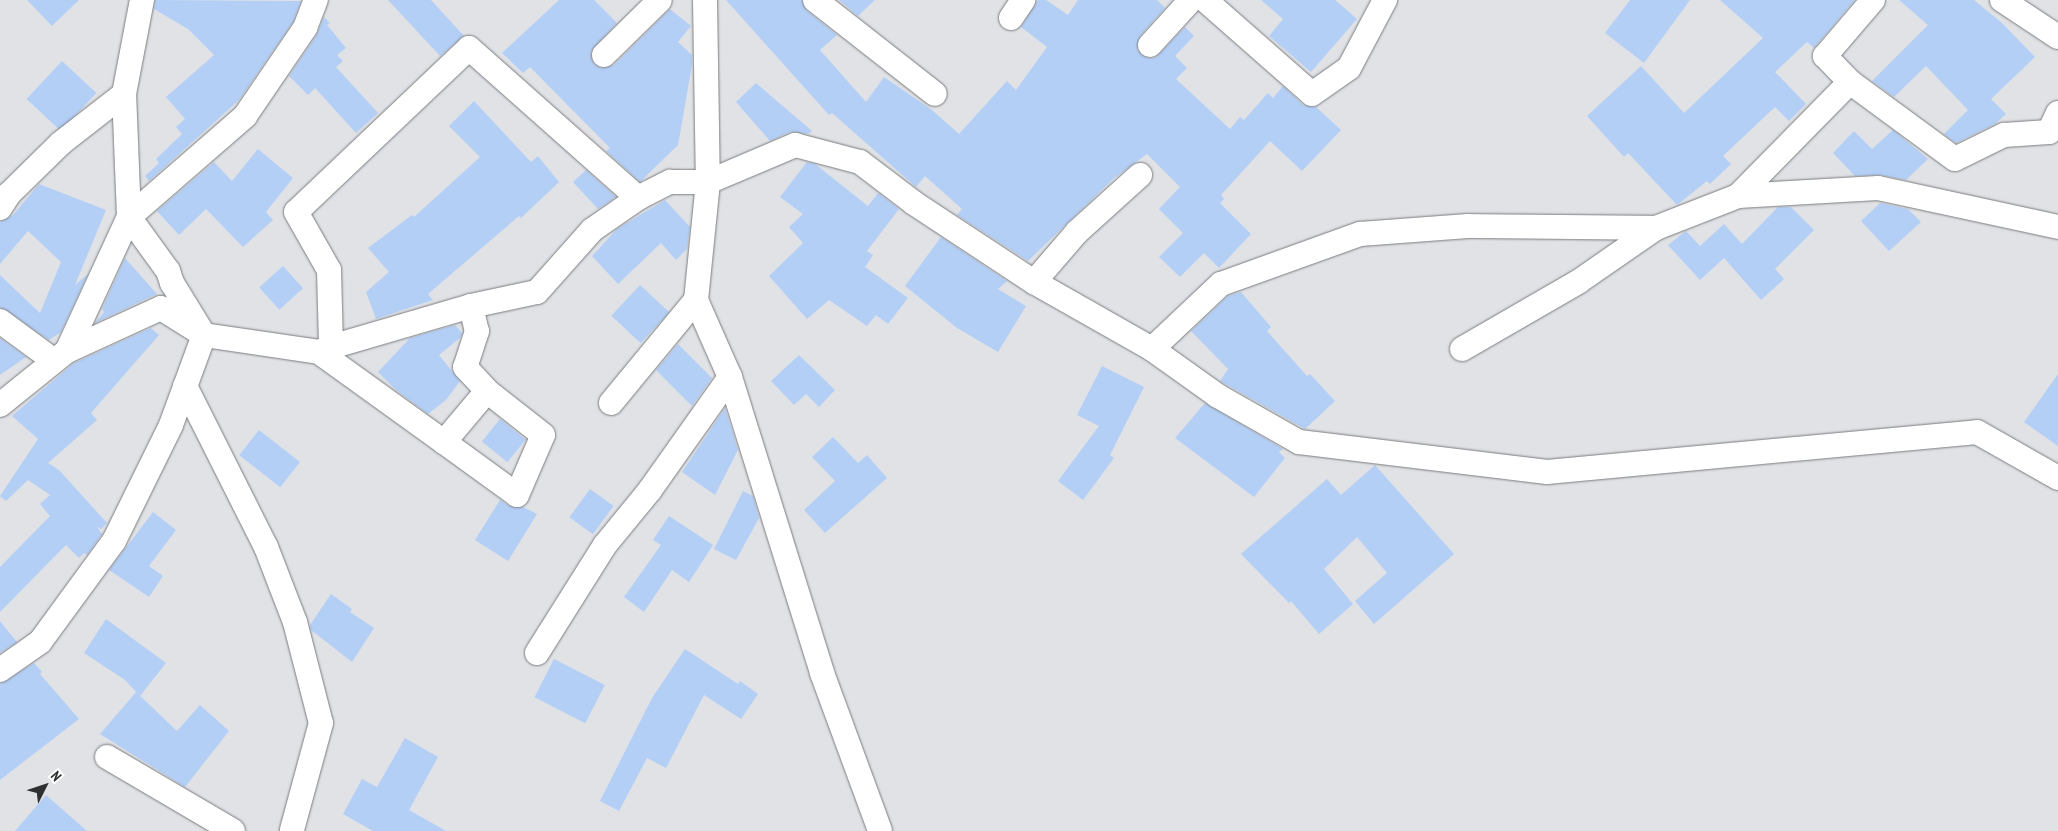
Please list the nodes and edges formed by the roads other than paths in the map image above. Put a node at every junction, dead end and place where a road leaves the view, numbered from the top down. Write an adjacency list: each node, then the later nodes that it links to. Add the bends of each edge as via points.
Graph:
1 (142, 0): 15 (street)
2 (316, 0): 23 (street, via 305,28 245,116)
3 (660, 0): 13 (street)
4 (706, 0): 19 (street)
5 (815, 0): 16 (street)
6 (1191, 0): 12 (street)
7 (1205, 0): 8 (street, via 1312,94 1349,68)
8 (1385, 0)
9 (1873, 0): 14 (street, via 1825,56)
10 (2002, 0): 11 (street)
11 (2058, 37)
12 (1150, 44)
13 (604, 55)
14 (1850, 82): 17 (street, via 1955,159 2004,135 2050,132); 21 (street)
15 (124, 94): 20 (street, via 61,143); 23 (street)
16 (935, 94)
17 (2058, 113)
18 (1140, 175): 26 (street, via 1077,232)
19 (708, 182): 22 (street, via 670,182); 26 (street, via 794,145 860,162 914,203); 27 (street)
20 (3, 196)
21 (1738, 196): 24 (street, via 1878,188); 25 (street)
22 (638, 198): 28 (street, via 592,230 537,292); 31 (street, via 468,48 296,212 329,270)
23 (129, 217): 30 (street, via 168,271 172,284); 34 (street)
24 (2058, 227)
25 (1656, 228): 32 (street, via 1468,226 1360,234 1221,284); 33 (street, via 1578,282)
26 (1034, 282): 32 (street)
27 (696, 300): 35 (street); 38 (street)
28 (471, 306): 31 (street); 37 (street, via 477,331 464,367)
29 (0, 321): 34 (street)
30 (204, 335): 31 (street); 34 (street, via 161,308); 36 (street)
31 (325, 349): 40 (street)
32 (1152, 349): 41 (street, via 1218,396 1299,442 1547,472 1977,432)
33 (1462, 349)
34 (60, 355): 39 (street)
35 (730, 377): 42 (street, via 650,490 605,545); 47 (street, via 822,673)
36 (185, 386): 43 (street, via 171,425 114,541 40,642); 45 (street, via 266,547 295,622 321,723)
37 (487, 391): 40 (street); 40 (street, via 543,435 517,495)
38 (611, 403)
39 (0, 404)
40 (444, 442)
41 (2058, 478)
42 (537, 653)
43 (0, 670)
44 (107, 757): 46 (street)
45 (292, 830)
46 (233, 831)
47 (880, 831)

